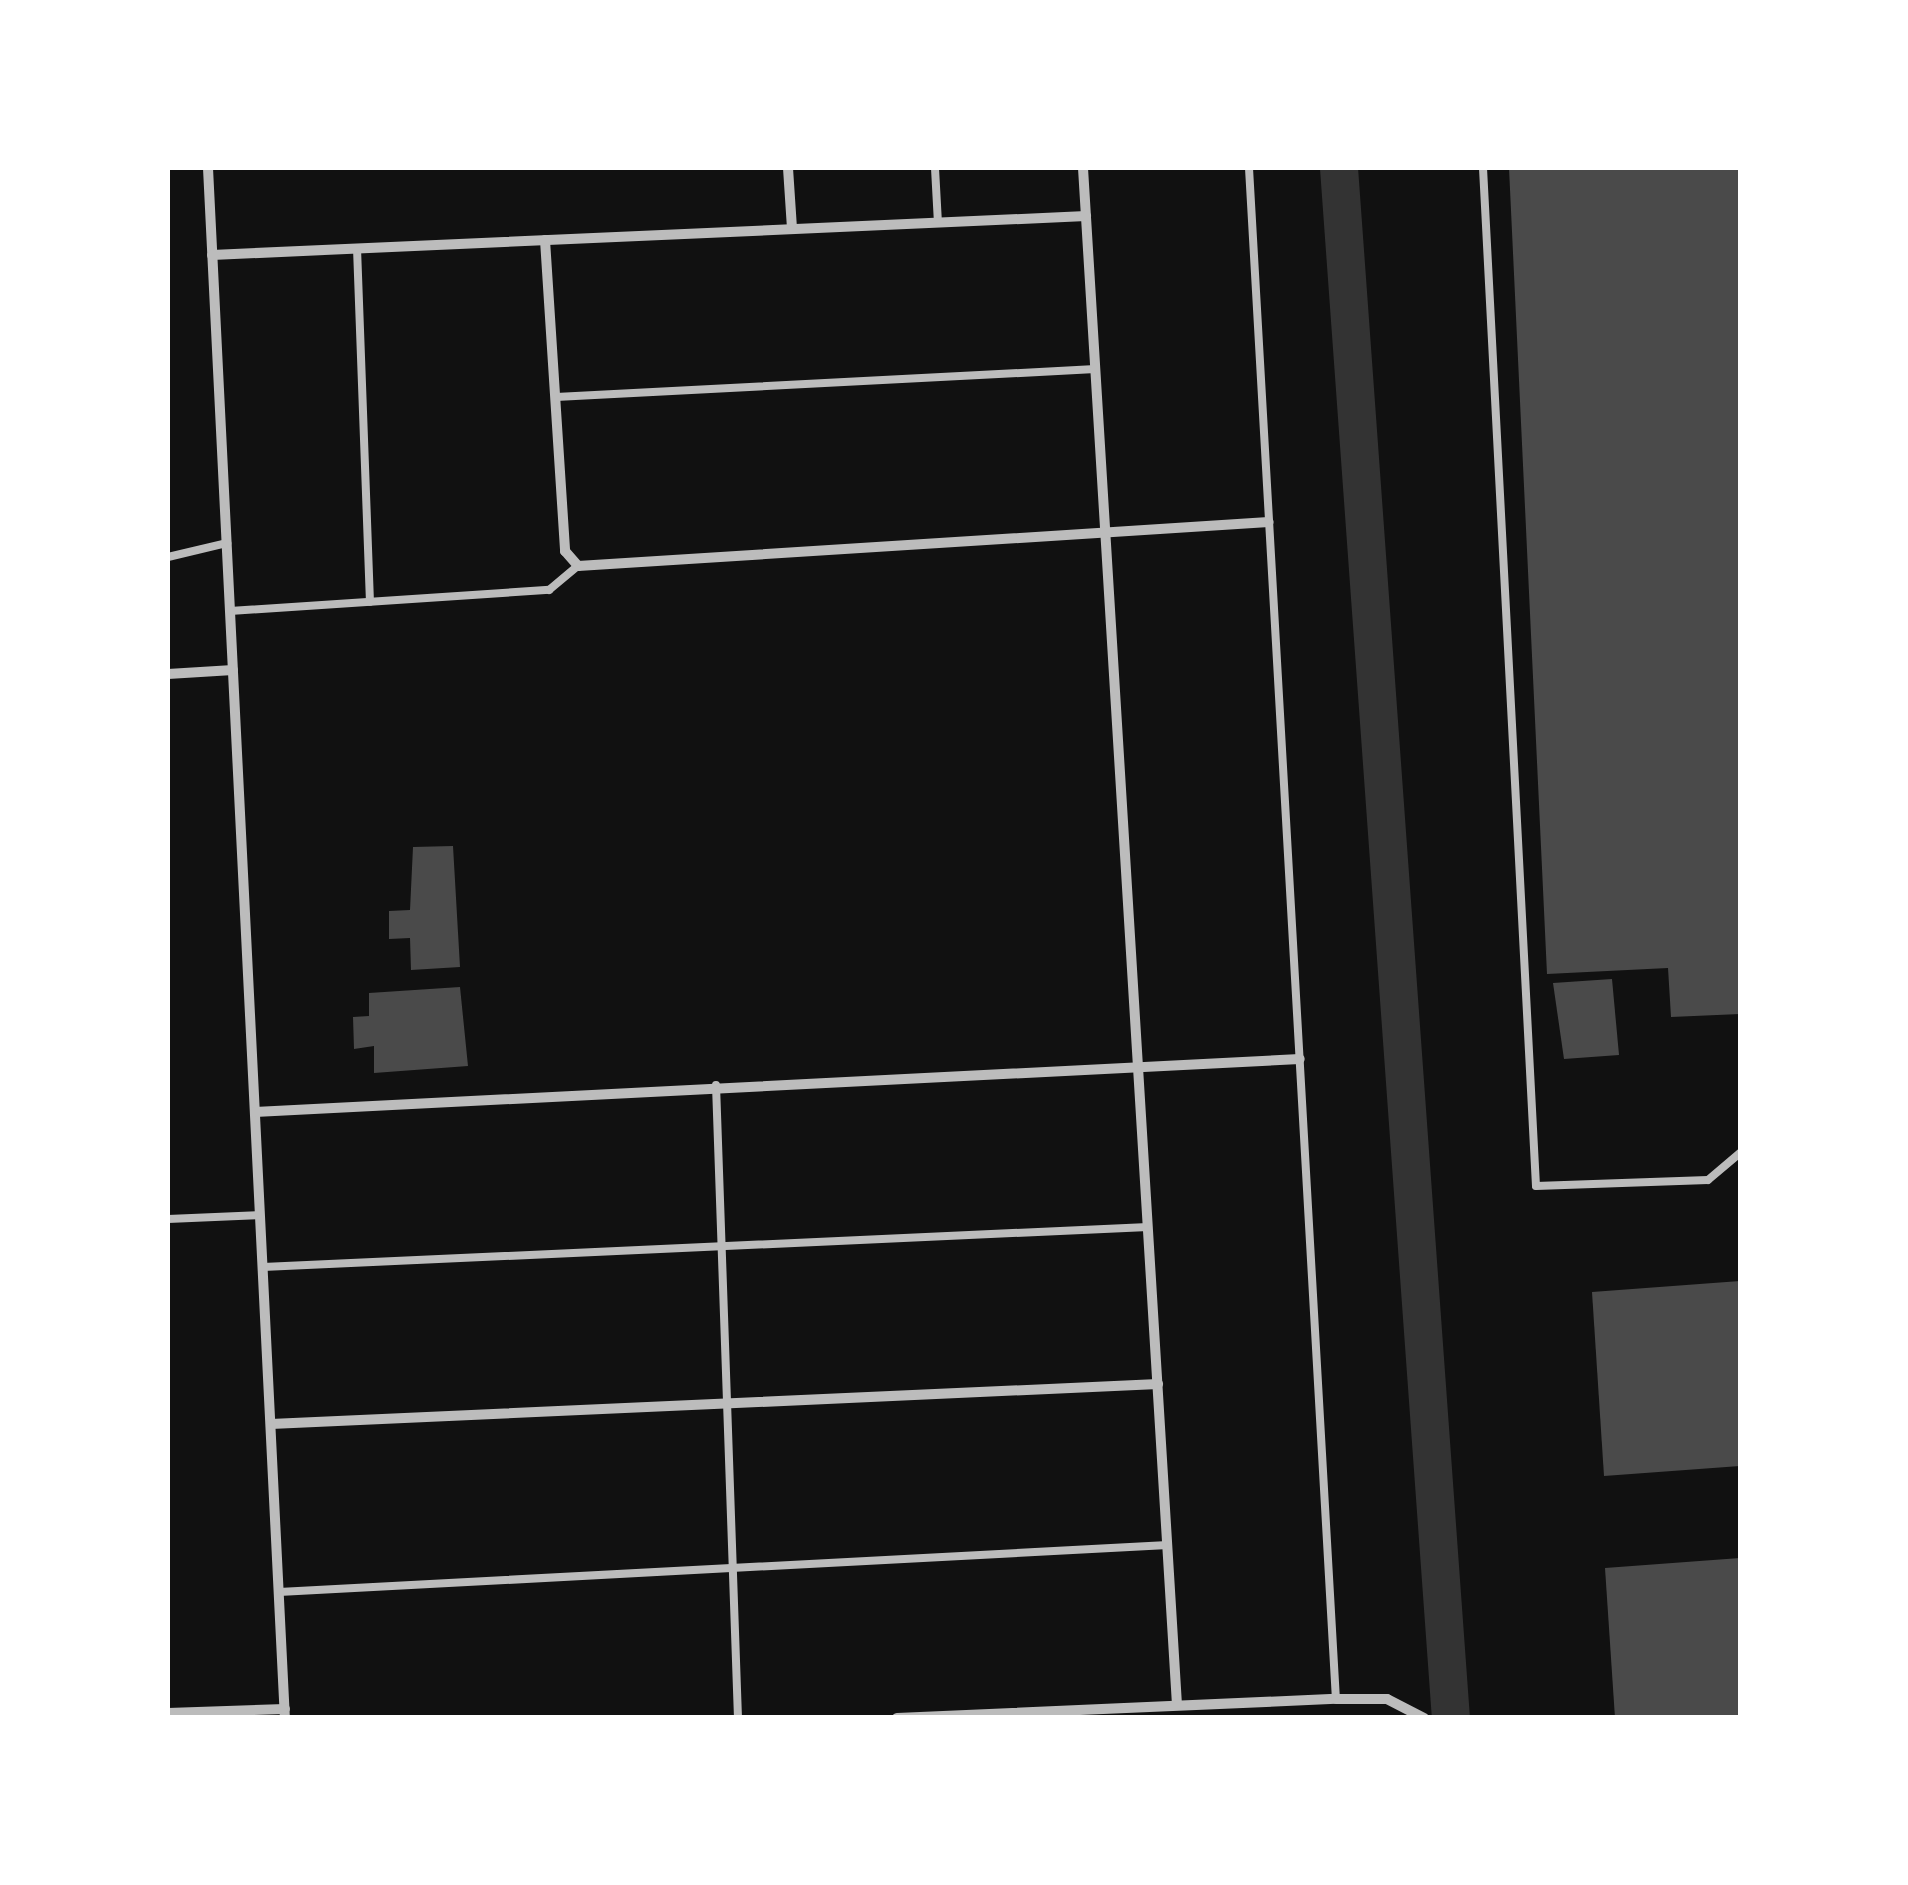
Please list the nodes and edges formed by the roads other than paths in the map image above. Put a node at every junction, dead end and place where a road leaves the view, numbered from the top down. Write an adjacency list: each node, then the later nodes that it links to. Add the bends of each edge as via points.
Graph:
1 (208, 168): 12 (street)
2 (788, 168): 9 (street)
3 (936, 168): 8 (lane)
4 (1083, 168): 7 (street)
5 (1249, 168): 15 (lane)
6 (1483, 168): 28 (lane, via 1536,1186 1708,1180)
7 (1086, 216): 8 (street); 13 (street)
8 (938, 223): 9 (street)
9 (792, 229): 10 (street)
10 (545, 240): 11 (street); 14 (street)
11 (357, 248): 12 (street); 20 (lane)
12 (212, 255): 17 (street)
13 (1095, 368): 14 (lane); 16 (street)
14 (556, 397): 19 (street, via 565,551)
15 (1270, 522): 16 (street); 24 (lane)
16 (1106, 536): 19 (street); 25 (street)
17 (227, 544): 18 (lane); 21 (street)
18 (168, 557)
19 (578, 566): 20 (lane, via 549,590)
20 (370, 602): 21 (lane)
21 (230, 611): 22 (street)
22 (233, 670): 23 (street); 27 (street)
23 (168, 674)
24 (1300, 1059): 25 (street); 40 (lane)
25 (1138, 1065): 26 (street); 31 (street)
26 (716, 1084): 27 (street); 32 (lane)
27 (255, 1112): 29 (street)
28 (1740, 1153)
29 (260, 1215): 30 (lane); 33 (street)
30 (168, 1219)
31 (1148, 1228): 32 (lane); 34 (street)
32 (722, 1246): 33 (lane); 35 (lane)
33 (263, 1267): 36 (street)
34 (1158, 1384): 35 (street); 37 (street)
35 (727, 1406): 36 (street); 38 (lane)
36 (271, 1424): 39 (street)
37 (1168, 1544): 38 (lane); 41 (street)
38 (733, 1568): 39 (lane); 45 (lane)
39 (279, 1592): 43 (street)
40 (1336, 1699): 41 (street); 47 (street, via 1387,1699)
41 (1178, 1704): 44 (street)
42 (168, 1713): 43 (street)
43 (285, 1713)
44 (995, 1715): 46 (street)
45 (738, 1718)
46 (897, 1718)
47 (1424, 1718)

